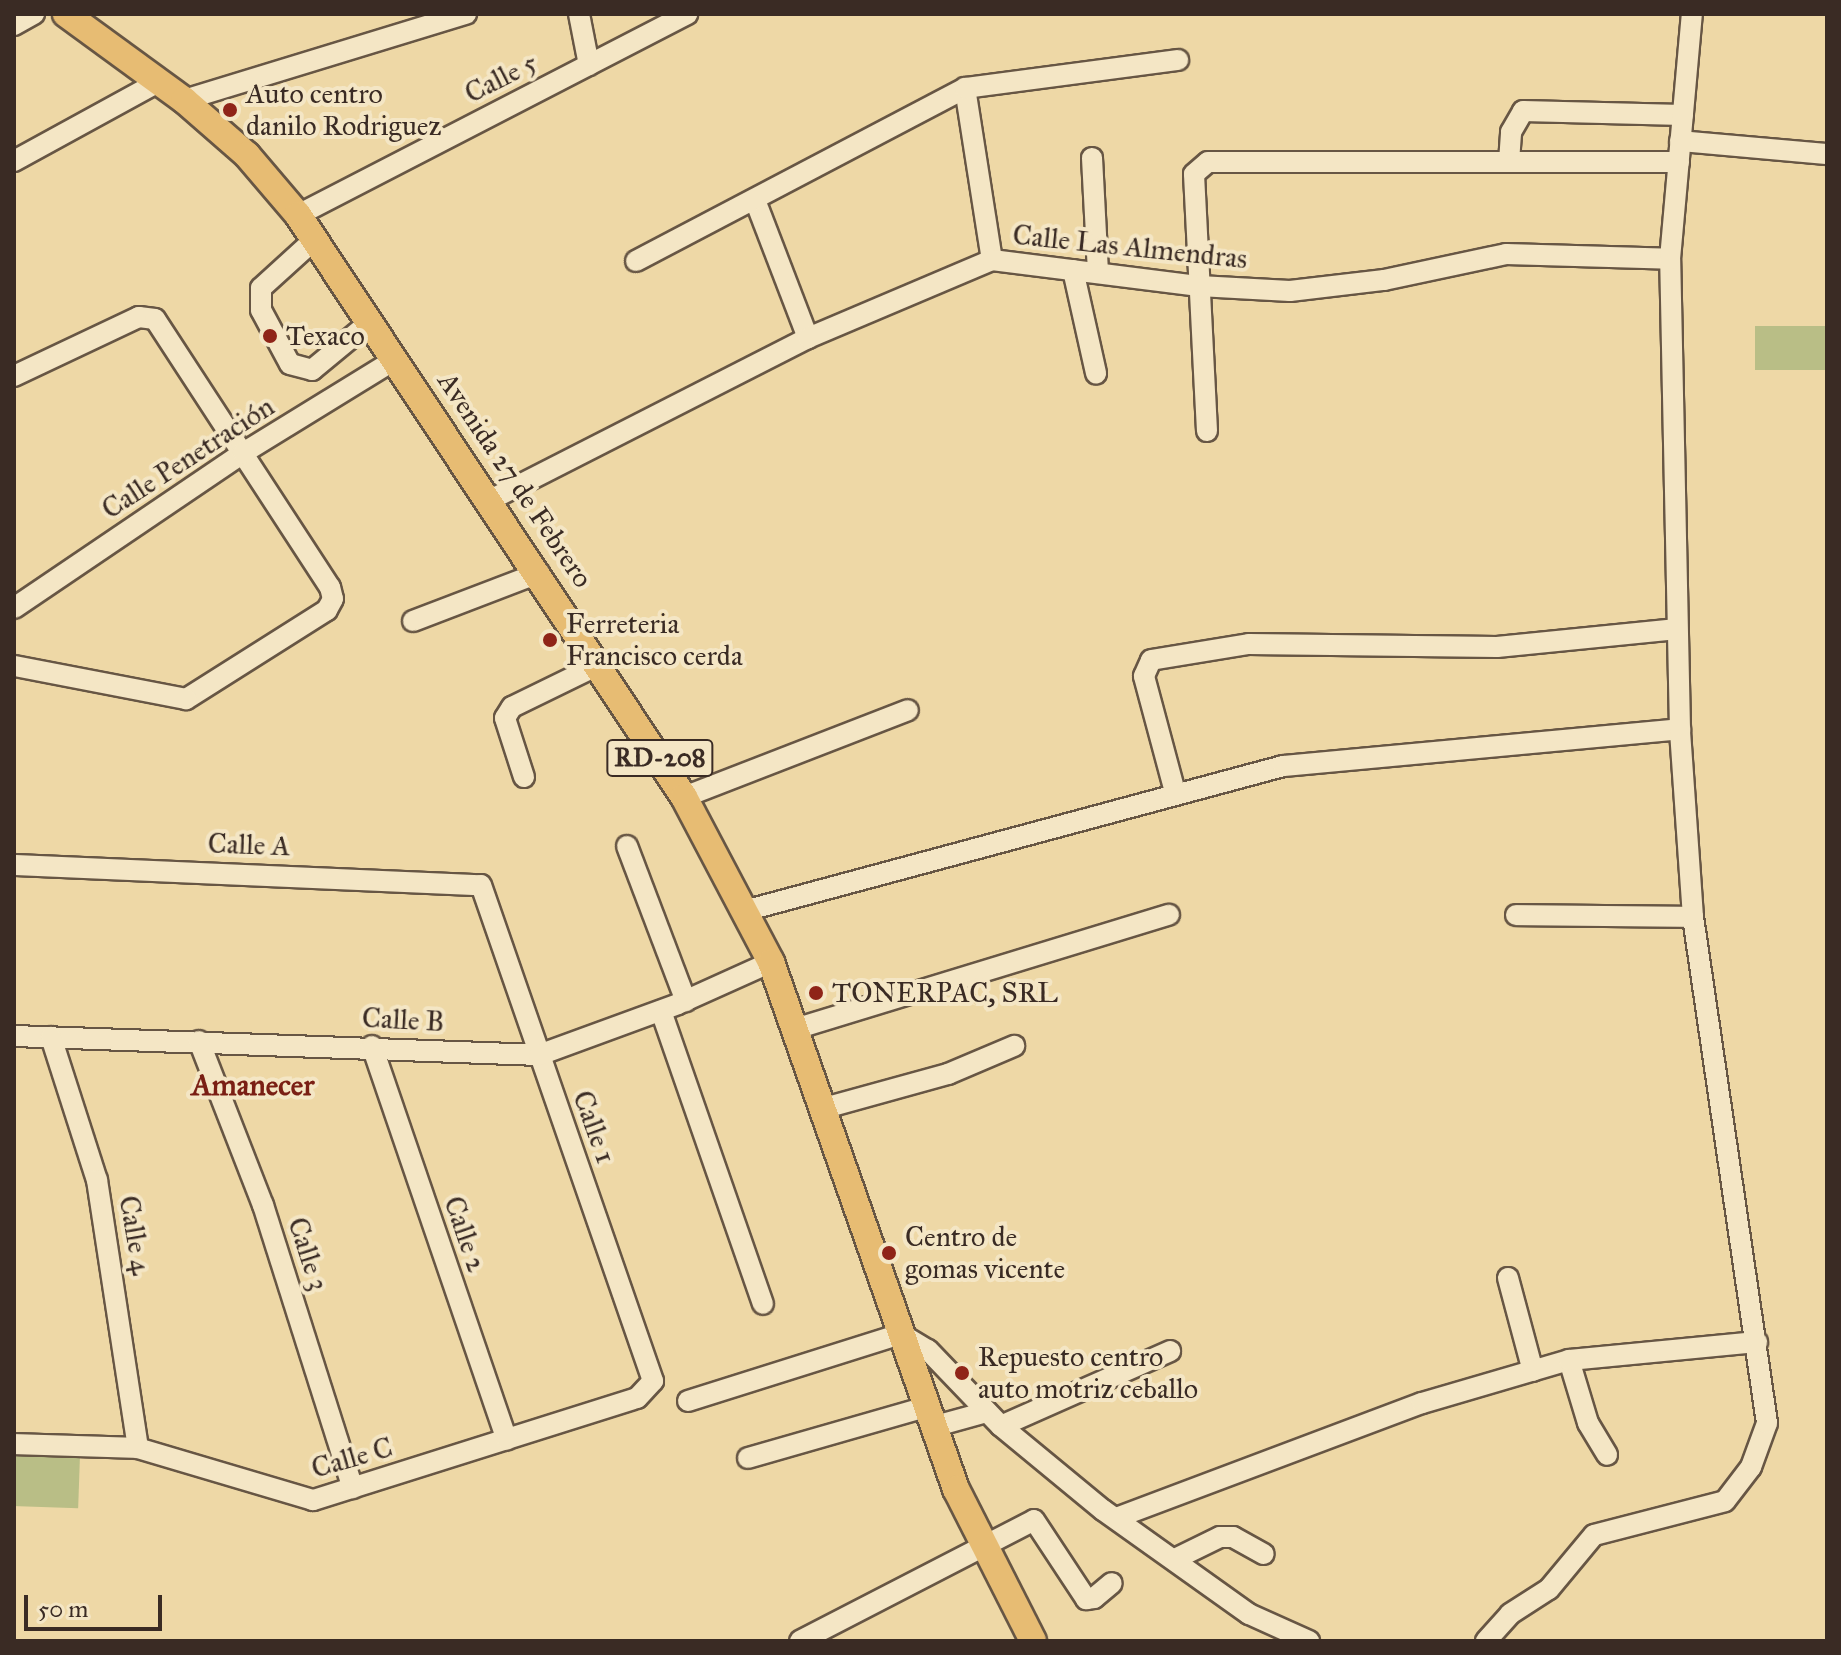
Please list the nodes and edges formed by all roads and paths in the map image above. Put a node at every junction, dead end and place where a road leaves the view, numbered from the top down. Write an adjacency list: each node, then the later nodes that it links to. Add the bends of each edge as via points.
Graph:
1 (34, 14): 8 (street)
2 (66, 14): 11 (main road, Avenida 27 de Febrero / RD-208)
3 (466, 14): 7 (street)
4 (579, 14): 10 (street)
5 (687, 14): 10 (street, Calle 5)
6 (1692, 14): 14 (street)
7 (392, 24): 13 (street)
8 (14, 25)
9 (1178, 60): 12 (street)
10 (589, 65): 21 (street, Calle 5)
11 (158, 82): 13 (main road, Avenida 27 de Febrero / RD-208); 18 (street)
12 (965, 88): 20 (street); 24 (street)
13 (184, 100): 21 (main road, Avenida 27 de Febrero / RD-208, via 247,155)
14 (1683, 115): 15 (street); 19 (street, via 1523,111 1511,132)
15 (1680, 151): 16 (street); 19 (street); 23 (street)
16 (1827, 154)
17 (1092, 158): 27 (street)
18 (14, 161)
19 (1509, 162): 28 (street, via 1208,162 1194,174)
20 (755, 200): 25 (street); 30 (street)
21 (298, 215): 22 (main road, Avenida 27 de Febrero / RD-208)
22 (315, 239): 29 (main road, Avenida 27 de Febrero / RD-208); 29 (street, via 261,288 261,310 290,364 312,370)
23 (1670, 259): 28 (street, Calle Las Almendras, via 1506,254 1384,280 1290,291); 40 (street)
24 (992, 260): 26 (street, Calle Las Almendras); 30 (street, Calle Las Almendras)
25 (636, 261)
26 (1073, 270): 27 (street, Calle Las Almendras); 32 (street)
27 (1098, 273): 28 (street, Calle Las Almendras)
28 (1199, 286): 34 (street)
29 (370, 322): 31 (main road, Avenida 27 de Febrero / RD-208)
30 (808, 338): 36 (street, Calle Las Almendras)
31 (396, 359): 35 (street, Calle Penetración); 36 (main road, Avenida 27 de Febrero / RD-208)
32 (1096, 373)
33 (14, 376): 35 (street, via 147,317 163,325)
34 (1207, 431)
35 (243, 453): 38 (street, Calle Penetración); 42 (street, via 330,587 333,599 327,610 186,699)
36 (490, 500): 37 (main road, Avenida 27 de Febrero / RD-208)
37 (539, 573): 39 (street); 41 (main road, Avenida 27 de Febrero / RD-208)
38 (14, 608)
39 (413, 621)
40 (1677, 629): 44 (street); 46 (street, via 1497,647 1249,644 1151,660 1144,676)
41 (600, 664): 45 (street, via 512,707 505,718); 47 (main road, Avenida 27 de Febrero / RD-208)
42 (14, 666)
43 (908, 710): 47 (street)
44 (1680, 729): 46 (street, via 1320,759); 54 (street)
45 (524, 777)
46 (1175, 792): 51 (street)
47 (684, 797): 51 (main road, Avenida 27 de Febrero / RD-208)
48 (627, 846): 56 (street)
49 (14, 865): 50 (street, Calle A)
50 (481, 885): 64 (street, Calle 1)
51 (748, 910): 55 (main road, Avenida 27 de Febrero / RD-208)
52 (1169, 915): 58 (street)
53 (1516, 915): 54 (street)
54 (1693, 917): 69 (street)
55 (771, 962): 56 (street, Calle B); 58 (main road, Avenida 27 de Febrero / RD-208)
56 (686, 1001): 57 (street, Calle B)
57 (661, 1011): 64 (street, Calle B); 67 (street)
58 (795, 1029): 65 (main road, Avenida 27 de Febrero / RD-208)
59 (14, 1036): 60 (street, Calle B)
60 (51, 1037): 61 (street, Calle B); 79 (street, Calle 4, via 97,1180)
61 (199, 1041): 62 (street, Calle B); 82 (street, Calle 3, via 263,1205)
62 (372, 1046): 64 (street, Calle B); 77 (street, Calle 2)
63 (1014, 1046): 65 (street, via 948,1074)
64 (539, 1055): 73 (street, Calle 1, via 652,1372)
65 (821, 1109): 68 (main road, Avenida 27 de Febrero / RD-208)
66 (1508, 1278): 72 (street)
67 (763, 1304)
68 (901, 1334): 74 (street); 75 (main road, Avenida 27 de Febrero / RD-208); 76 (street, via 928,1350)
69 (1757, 1342): 71 (street); 91 (street, via 1767,1423 1757,1457 1732,1495 1710,1509 1594,1535 1549,1589 1510,1614)
70 (1170, 1351): 76 (street)
71 (1569, 1360): 72 (street); 80 (street, via 1588,1423)
72 (1533, 1371): 83 (street, via 1422,1403)
73 (651, 1388): 77 (street, Calle C, via 637,1398)
74 (688, 1401)
75 (929, 1417): 76 (street); 81 (street); 84 (main road, Avenida 27 de Febrero / RD-208)
76 (994, 1419): 83 (street)
77 (507, 1440): 82 (street, Calle C)
78 (14, 1444): 79 (street, Calle C)
79 (138, 1448): 82 (street, Calle C, via 301,1500)
80 (1607, 1455)
81 (748, 1458)
82 (353, 1488)
83 (1116, 1518): 86 (street)
84 (983, 1551): 87 (street, via 1034,1520 1086,1599); 88 (street); 89 (main road, Avenida 27 de Febrero / RD-208)
85 (1264, 1554): 86 (street, via 1233,1537 1220,1537)
86 (1175, 1559): 90 (street, via 1249,1614)
87 (1112, 1583)
88 (800, 1641)
89 (1033, 1641)
90 (1309, 1641)
91 (1486, 1641)

